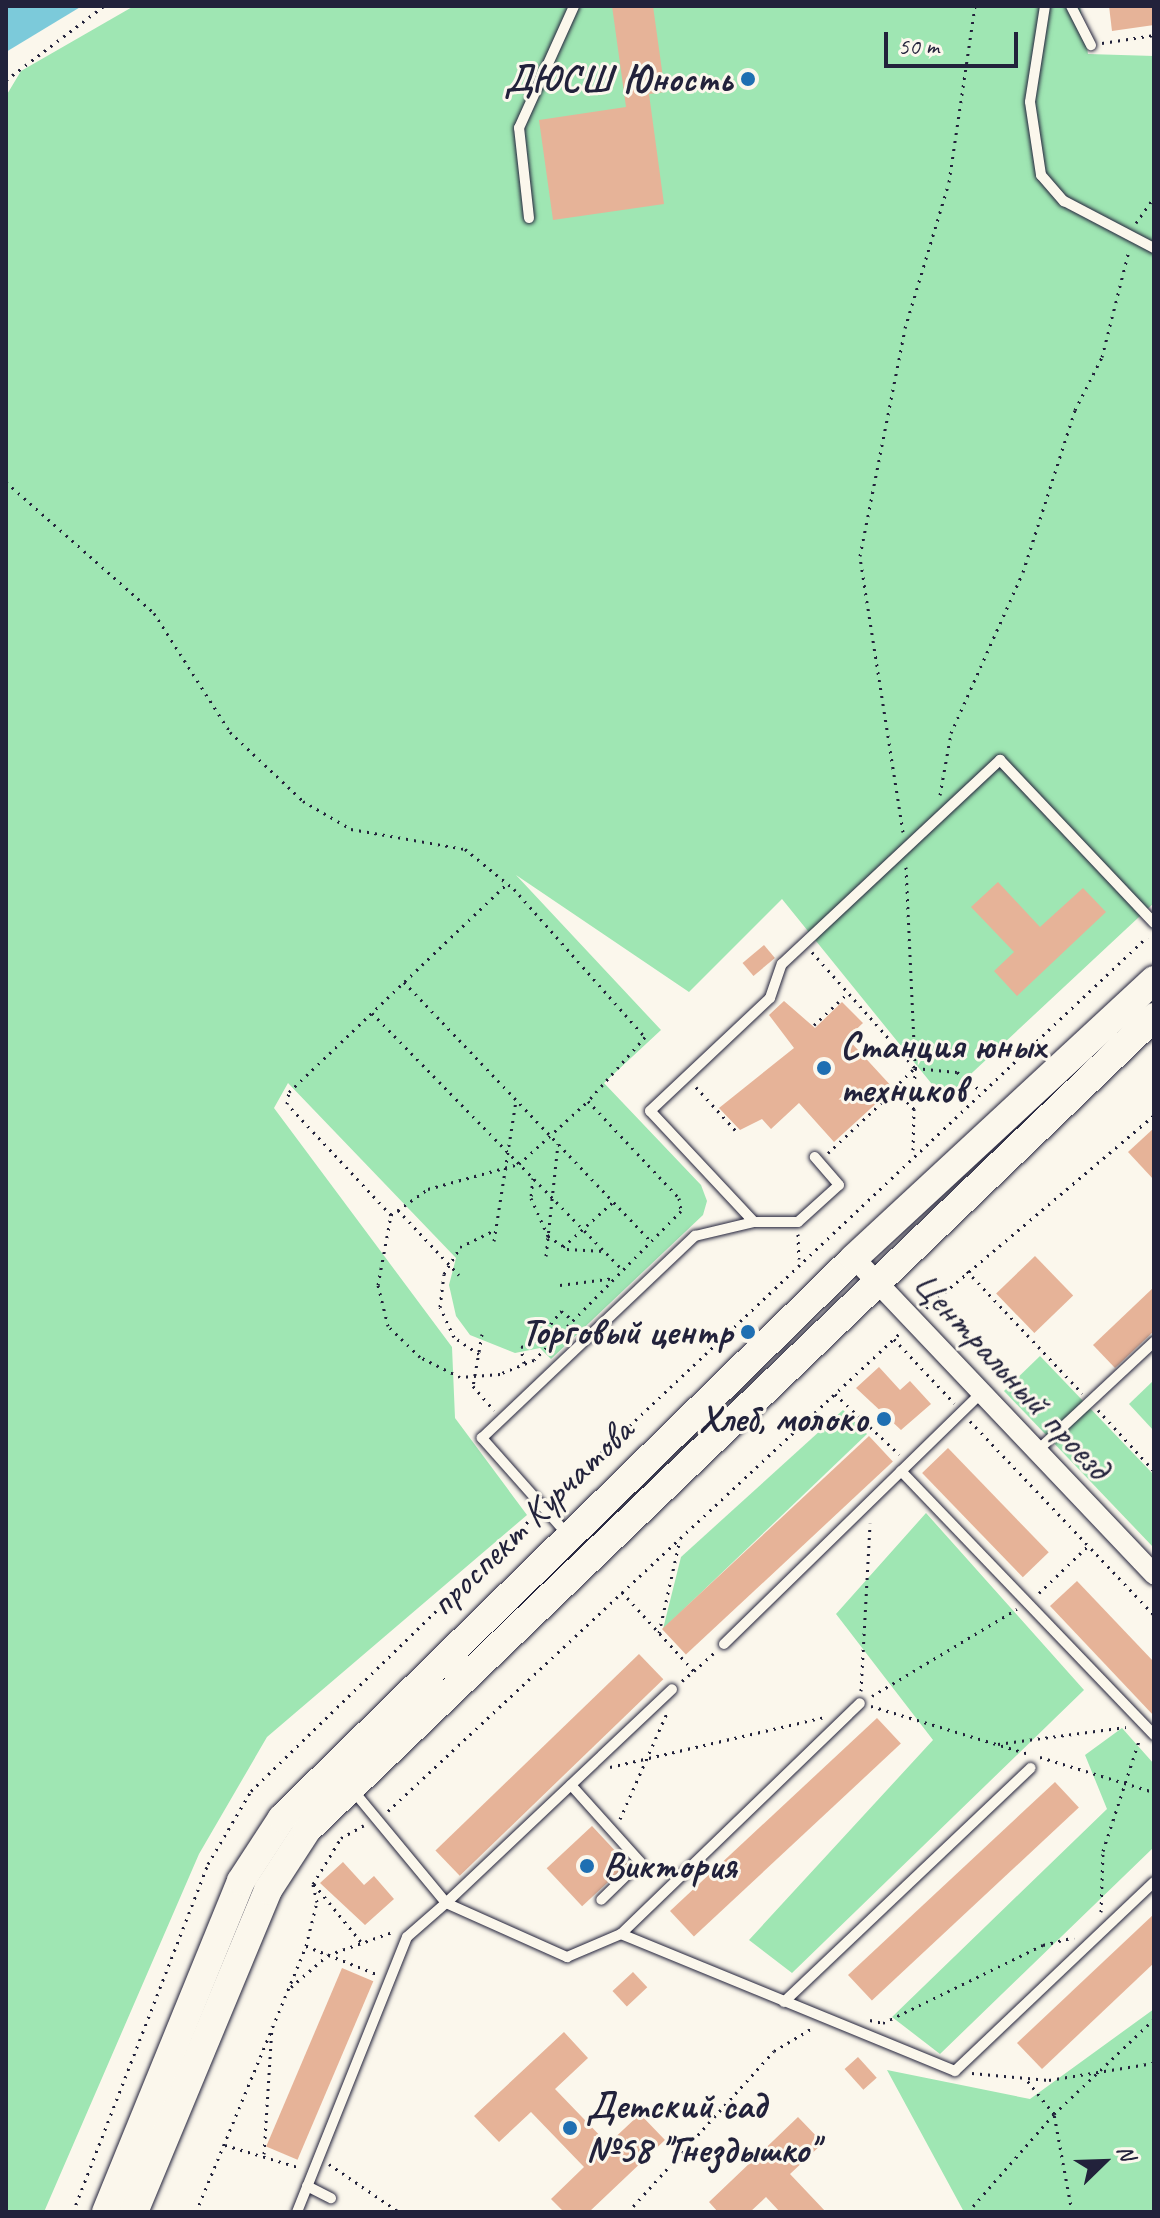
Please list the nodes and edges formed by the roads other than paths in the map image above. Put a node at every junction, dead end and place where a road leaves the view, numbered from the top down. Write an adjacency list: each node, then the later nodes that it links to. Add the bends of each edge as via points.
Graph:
1 (574, 6): 5 (lane, via 519,128)
2 (1045, 6): 6 (lane, via 1032,59 1034,158 1064,201)
3 (1071, 6): 4 (lane)
4 (1091, 45)
5 (529, 218)
6 (1154, 248)
7 (1154, 923): 11 (lane, via 1000,760 782,964 770,998 650,1111)
8 (1154, 980): 12 (main road, проспект Курчатова)
9 (1154, 1017): 13 (main road, проспект Курчатова)
10 (817, 1159): 11 (lane, via 839,1185 798,1222)
11 (754, 1222): 18 (lane, via 695,1236 482,1438)
12 (854, 1258): 13 (street, Центральный проезд); 18 (main road, проспект Курчатова)
13 (875, 1280): 15 (street, Центральный проезд); 26 (main road, проспект Курчатова)
14 (1154, 1342): 16 (lane)
15 (982, 1392): 16 (street, Центральный проезд); 17 (lane)
16 (1037, 1451): 19 (street, Центральный проезд)
17 (905, 1467): 20 (lane); 23 (lane)
18 (568, 1535): 27 (main road, проспект Курчатова, via 328,1767 282,1818)
19 (1154, 1574)
20 (724, 1644)
21 (675, 1686): 25 (lane)
22 (856, 1707): 32 (lane)
23 (1154, 1735)
24 (1031, 1768): 33 (lane)
25 (571, 1785): 30 (lane, via 640,1862); 31 (lane)
26 (349, 1787): 29 (main road, проспект Курчатова, via 307,1830); 31 (lane)
27 (241, 1881): 29 (main road); 36 (main road, проспект Курчатова)
28 (1154, 1882): 33 (lane, via 955,2071)
29 (268, 1890): 37 (main road, проспект Курчатова)
30 (601, 1900)
31 (446, 1903): 32 (lane, via 567,1957); 34 (lane, via 407,1937)
32 (621, 1934): 33 (lane)
33 (784, 2002)
34 (307, 2186): 35 (lane); 38 (lane)
35 (331, 2198)
36 (106, 2212)
37 (134, 2212)
38 (297, 2212)

